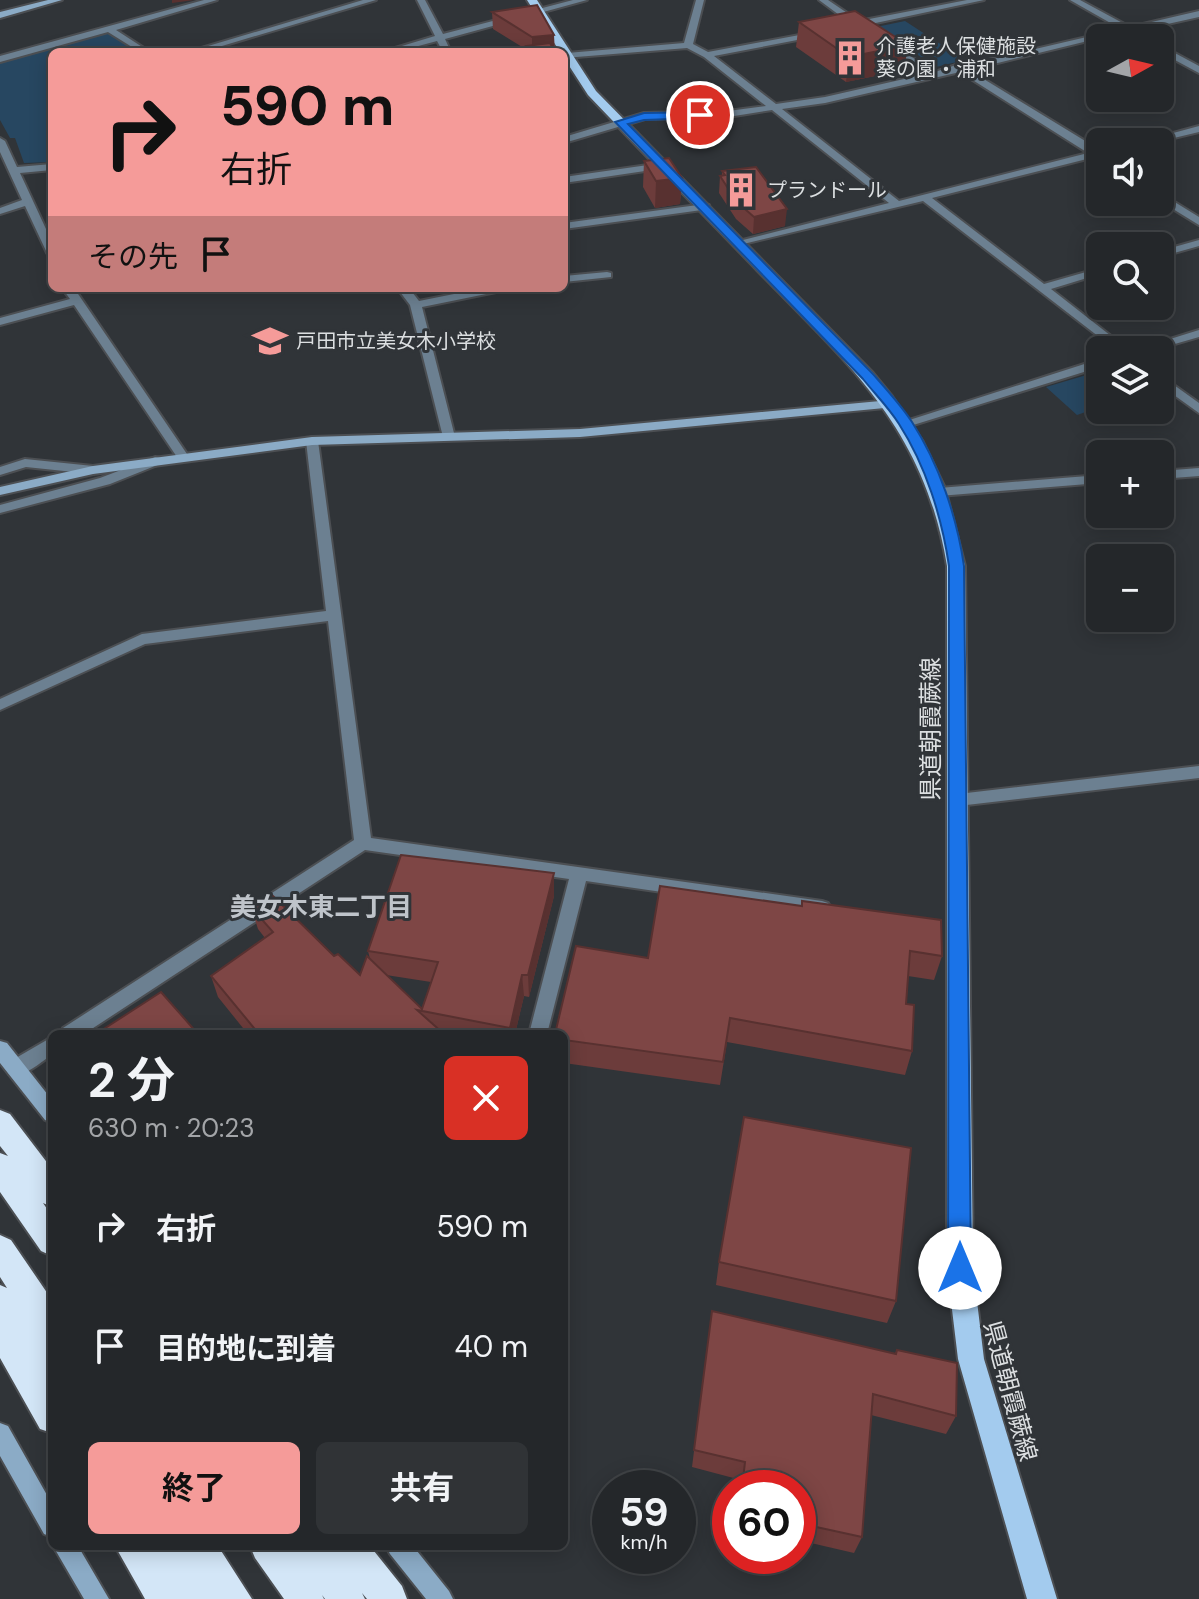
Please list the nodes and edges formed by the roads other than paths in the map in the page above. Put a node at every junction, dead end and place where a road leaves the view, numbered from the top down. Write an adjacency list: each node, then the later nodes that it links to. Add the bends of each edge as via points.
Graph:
1 (58, 0): 17 (street)
2 (164, 0): 15 (street)
3 (213, 0): 15 (street)
4 (372, 0): 13 (street)
5 (421, 0): 25 (street)
6 (532, 0): 14 (main road, 県道朝霞蕨線)
7 (583, 0): 14 (street)
8 (700, 0): 28 (street)
9 (823, 0): 18 (street)
10 (980, 0): 18 (street)
11 (1074, 0): 19 (street)
12 (325, 5): 13 (street)
13 (335, 11): 30 (street)
14 (540, 12): 25 (street); 33 (main road, 県道朝霞蕨線)
15 (167, 13): 22 (street)
16 (1199, 14): 20 (street)
17 (0, 15)
18 (857, 24): 21 (street); 24 (street)
19 (1117, 24)
20 (1155, 24)
21 (842, 27)
22 (109, 29): 29 (street); 38 (street)
23 (827, 31): 34 (street)
24 (870, 33)
25 (440, 38): 31 (street); 32 (street)
26 (1086, 39): 39 (street)
27 (882, 41): 41 (street)
28 (688, 45): 34 (street); 35 (street)
29 (140, 48)
30 (206, 48)
31 (401, 48)
32 (445, 48)
33 (562, 48)
34 (707, 55): 42 (street)
35 (568, 56)
36 (1174, 56): 40 (street)
37 (568, 57): 43 (main road, 県道朝霞蕨線, via 592,93)
38 (0, 59)
39 (959, 67): 41 (street); 48 (street)
40 (1199, 70)
41 (932, 74): 42 (street)
42 (777, 109): 43 (street, via 644,116); 56 (street)
43 (621, 122): 46 (street); 50 (main road, 県道朝霞蕨線)
44 (1199, 129): 45 (street)
45 (1174, 135)
46 (568, 139)
47 (1, 145): 52 (street)
48 (1086, 147)
49 (1086, 158): 54 (street)
50 (664, 166): 53 (street); 58 (main road, 県道朝霞蕨線)
51 (48, 167): 52 (street)
52 (14, 170): 55 (street)
53 (568, 179)
54 (924, 197): 56 (street); 71 (street)
55 (28, 202): 59 (street); 62 (street)
56 (897, 204): 66 (street)
57 (1174, 205): 60 (street)
58 (705, 207): 63 (street); 66 (main road, 県道朝霞蕨線)
59 (0, 211)
60 (1199, 222)
61 (48, 224): 62 (street)
62 (39, 225): 65 (street)
63 (568, 225)
64 (1199, 243): 67 (street)
65 (48, 244)
66 (739, 244): 83 (main road, 県道朝霞蕨線)
67 (1174, 250)
68 (607, 275): 70 (street)
69 (1086, 275): 71 (street)
70 (568, 279)
71 (1042, 288): 79 (street)
72 (70, 292): 75 (street)
73 (406, 292): 76 (street)
74 (481, 292): 76 (street)
75 (74, 301): 77 (street); 88 (street)
76 (416, 305): 86 (street)
77 (0, 322)
78 (1199, 333): 80 (street)
79 (1105, 336)
80 (1174, 340)
81 (1086, 367): 85 (street)
82 (1174, 390): 84 (street)
83 (891, 404): 85 (main road, 県道朝霞蕨線); 86 (street, via 580,433)
84 (1199, 409)
85 (906, 423): 96 (main road, 県道朝霞蕨線)
86 (449, 437): 87 (street)
87 (312, 441): 88 (street); 98 (street)
88 (183, 457): 89 (street)
89 (156, 460): 90 (street); 97 (street, via 105,481)
90 (93, 470): 91 (street, via 25,463); 95 (street)
91 (0, 471)
92 (1199, 472): 93 (street)
93 (1174, 474)
94 (1086, 480): 96 (street)
95 (0, 491)
96 (939, 492): 101 (main road, 県道朝霞蕨線, via 956,566)
97 (0, 509)
98 (334, 615): 99 (street, via 142,639); 102 (street)
99 (0, 705)
100 (1199, 772): 101 (street)
101 (958, 800): 139 (main road, 県道朝霞蕨線, via 950,927 964,1321)
102 (363, 843): 103 (street); 105 (street)
103 (579, 874): 104 (street); 106 (street)
104 (832, 910)
105 (75, 1030)
106 (539, 1030)
107 (48, 1048): 109 (street)
108 (0, 1049): 109 (street)
109 (16, 1068): 110 (street)
110 (48, 1109)
111 (0, 1123): 113 (highway)
112 (0, 1167): 114 (highway)
113 (43, 1178)
114 (48, 1235)
115 (0, 1250): 117 (highway)
116 (0, 1300): 119 (highway)
117 (48, 1322)
118 (0, 1327): 120 (highway)
119 (48, 1373)
120 (48, 1410)
121 (0, 1434): 122 (street)
122 (48, 1519)
123 (67, 1550): 131 (street)
124 (134, 1550): 132 (highway)
125 (164, 1550): 133 (highway)
126 (200, 1550): 134 (highway)
127 (270, 1550): 135 (highway)
128 (310, 1550): 136 (highway)
129 (351, 1550): 137 (highway)
130 (401, 1550): 138 (street)
131 (97, 1599)
132 (165, 1599)
133 (196, 1599)
134 (234, 1599)
135 (306, 1599)
136 (347, 1599)
137 (389, 1599)
138 (441, 1599)
139 (1042, 1599)

